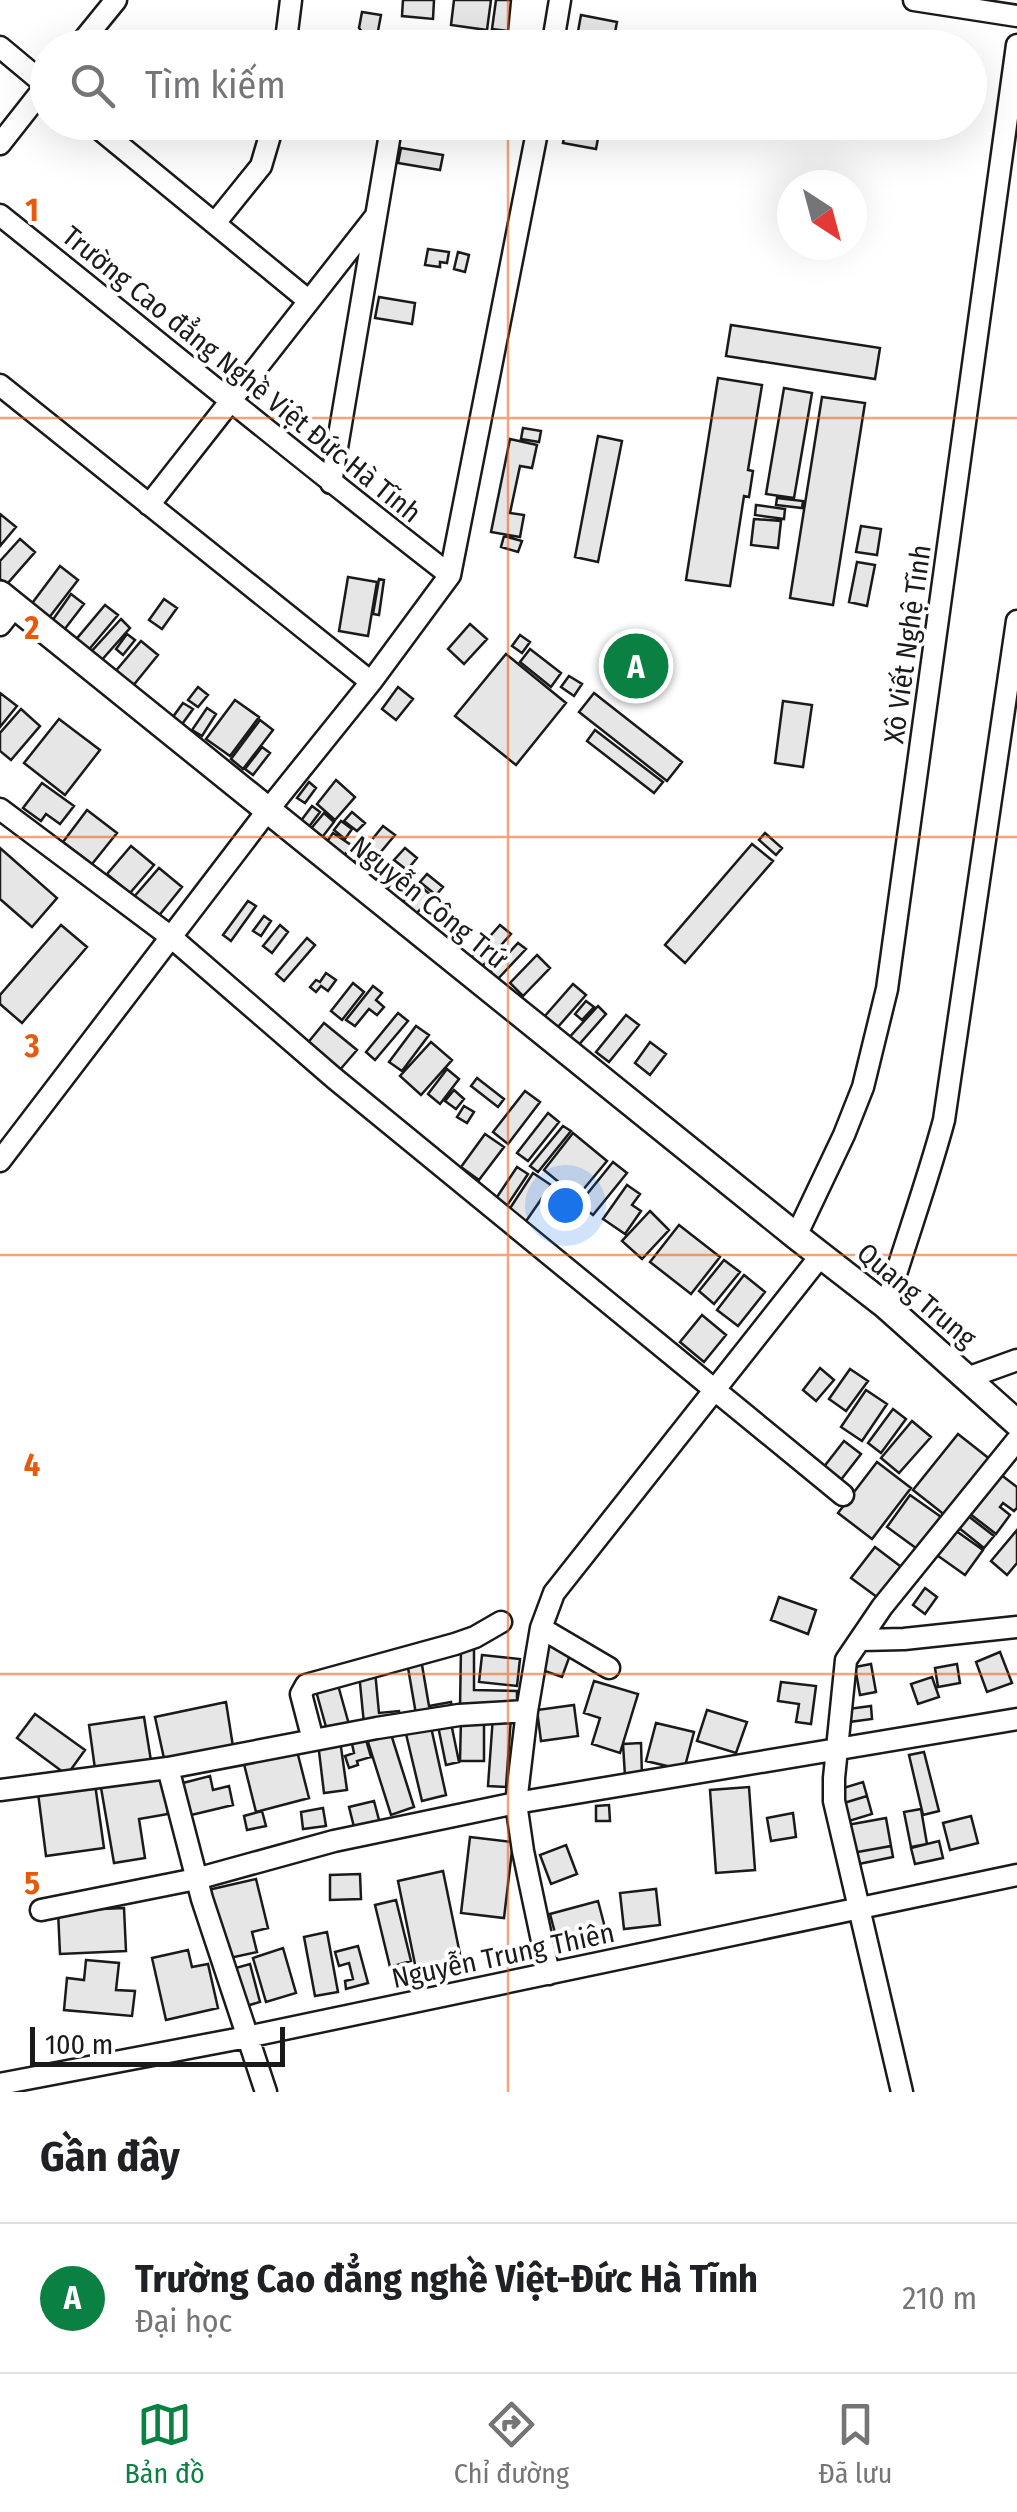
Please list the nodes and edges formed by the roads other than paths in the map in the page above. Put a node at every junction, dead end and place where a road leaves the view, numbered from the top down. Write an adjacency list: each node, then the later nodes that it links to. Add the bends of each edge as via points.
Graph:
1 (116, 0): 6 (street)
2 (291, 0): 7 (street)
3 (560, 0): 8 (street)
4 (914, 0): 5 (street)
5 (1017, 16)
6 (92, 30)
7 (287, 30)
8 (555, 30)
9 (1017, 44): 34 (street, Xô Viết Nghệ Tĩnh, via 886,989 863,1087)
10 (0, 47): 11 (street)
11 (30, 71)
12 (30, 106): 17 (street)
13 (113, 140): 20 (street)
14 (269, 140): 20 (street, via 261,166)
15 (389, 140): 19 (street)
16 (535, 140): 26 (street)
17 (0, 144)
18 (0, 216): 23 (street, Trường Cao đẳng Nghề Việt Đức Hà Tĩnh)
19 (375, 217): 21 (street); 24 (street)
20 (214, 224): 21 (street)
21 (310, 301): 23 (street)
22 (0, 385): 25 (street)
23 (233, 400): 24 (street, Trường Cao đẳng Nghề Việt Đức Hà Tĩnh); 25 (street)
24 (331, 482): 26 (street, Trường Cao đẳng Nghề Việt Đức Hà Tĩnh)
25 (150, 504): 29 (street)
26 (450, 574): 29 (street)
27 (5, 608): 31 (main road, Nguyễn Công Trứ)
28 (1017, 621): 36 (street, via 944,1120)
29 (372, 682): 31 (street)
30 (0, 809): 32 (street)
31 (268, 810): 32 (street); 34 (main road, Nguyễn Công Trứ)
32 (171, 937): 33 (street); 39 (street)
33 (0, 1161)
34 (796, 1236): 35 (main road, Nguyễn Công Trứ)
35 (822, 1254): 36 (main road, Quang Trung); 39 (street)
36 (886, 1306): 38 (main road, Quang Trung)
37 (1017, 1360): 38 (street)
38 (967, 1378): 40 (main road, Quang Trung)
39 (714, 1391): 42 (street); 45 (street, via 554,1593)
40 (1017, 1423)
41 (1017, 1440): 46 (street)
42 (842, 1494)
43 (500, 1622): 50 (street, via 456,1644 306,1685 301,1694)
44 (1017, 1627): 46 (street)
45 (541, 1628): 47 (street); 48 (street)
46 (861, 1640): 51 (street, via 844,1668)
47 (609, 1668)
48 (527, 1712): 50 (street, via 459,1715); 54 (street)
49 (1017, 1719): 51 (street)
50 (313, 1740): 52 (street)
51 (839, 1748): 54 (street); 57 (street, via 834,1801)
52 (168, 1768): 53 (street); 56 (street)
53 (3, 1785)
54 (516, 1803): 56 (street, via 334,1841); 59 (street)
55 (1017, 1875): 57 (street, Nguyễn Trung Thiên)
56 (196, 1879): 58 (street); 60 (street)
57 (860, 1908): 59 (street, Nguyễn Trung Thiên); 63 (street)
58 (41, 1910)
59 (549, 1974): 60 (street, Nguyễn Trung Thiên)
60 (247, 2037): 61 (street, Nguyễn Trung Thiên); 62 (street)
61 (0, 2084)
62 (266, 2092)
63 (902, 2092)

